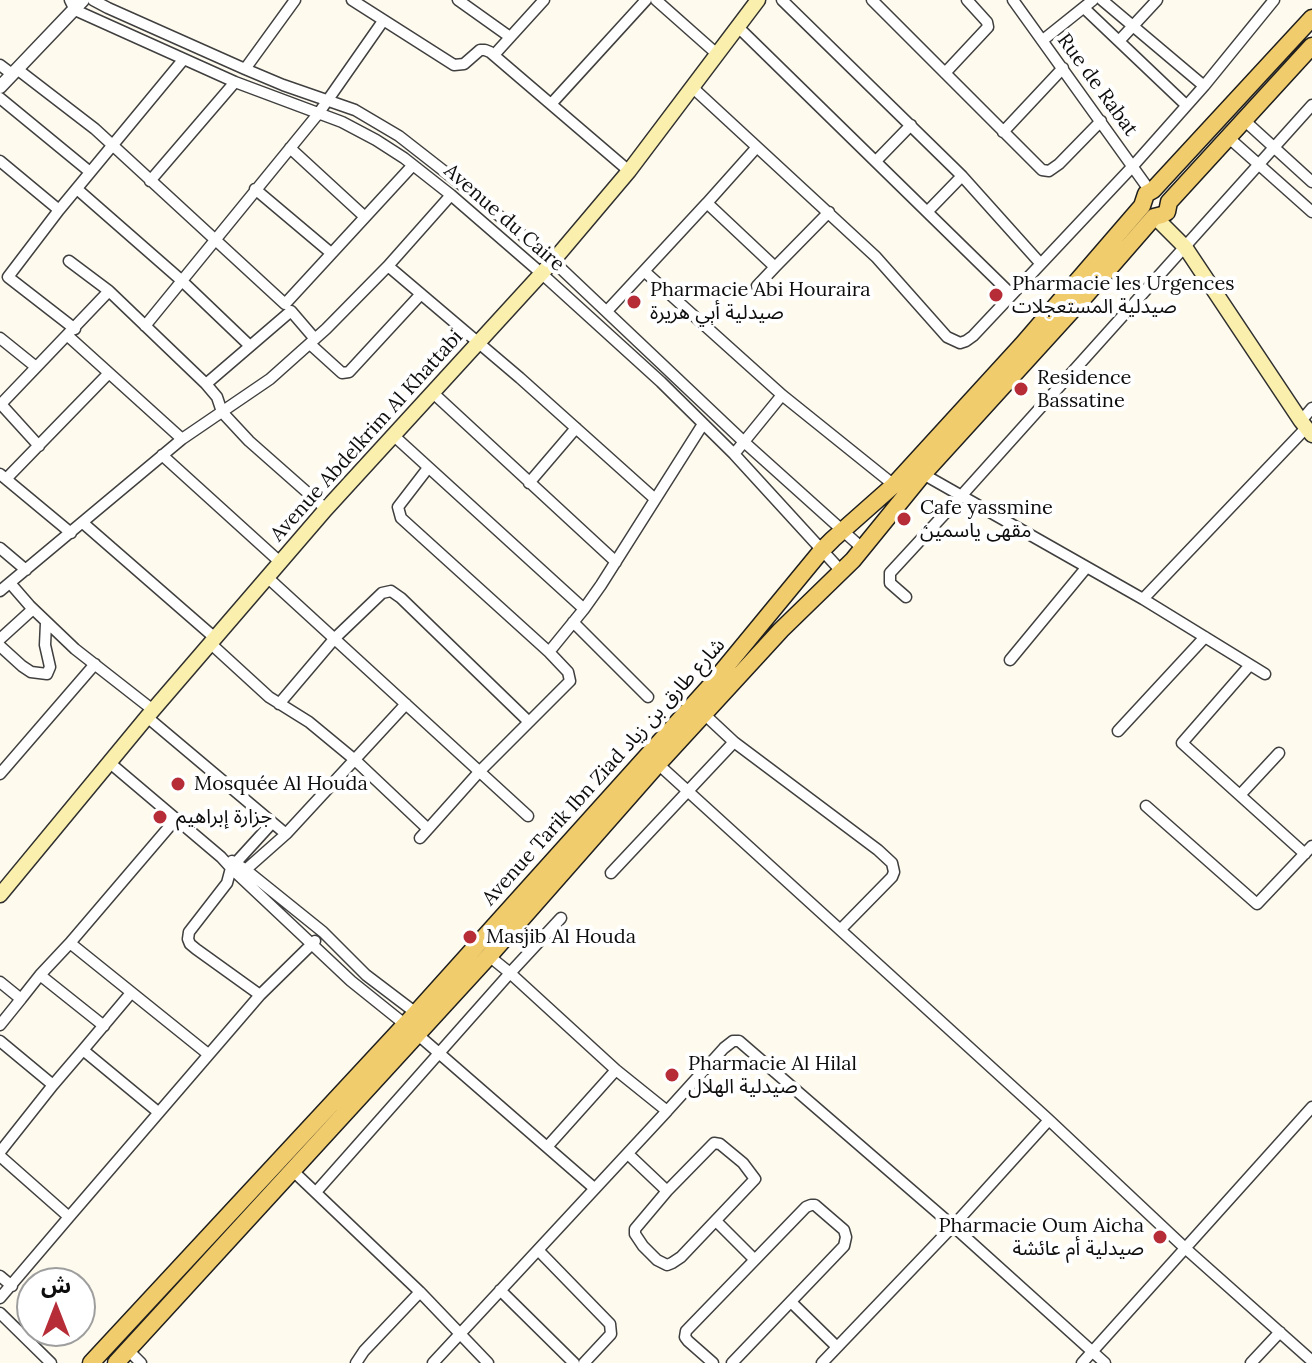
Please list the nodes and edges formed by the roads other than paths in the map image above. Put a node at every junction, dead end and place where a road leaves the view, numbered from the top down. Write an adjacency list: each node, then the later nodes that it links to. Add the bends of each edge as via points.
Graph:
1 (93, 0): 32 (street, Avenue du Caire)
2 (295, 0): 32 (street)
3 (352, 0): 20 (street)
4 (458, 0): 23 (street)
5 (544, 0): 23 (street)
6 (646, 0): 41 (street)
7 (656, 0): 27 (street)
8 (758, 0): 22 (main road, Avenue Abdelkrim Al Khattabi)
9 (782, 0): 47 (street)
10 (872, 0): 34 (street)
11 (967, 0): 34 (street, via 988,27)
12 (1013, 0): 24 (street, Rue de Rabat)
13 (1093, 0): 18 (street)
14 (1102, 0): 21 (street)
15 (1157, 0): 21 (street)
16 (1274, 0): 36 (street)
17 (76, 3): 29 (street, Avenue du Caire); 33 (street)
18 (1084, 8): 24 (street); 25 (street)
19 (1312, 18): 68 (main road, Avenue Tarik Ibn Ziad شارع طارق بن زياد)
20 (383, 21): 28 (street, via 454,65 464,64 480,50); 40 (street)
21 (1133, 26): 25 (street); 36 (street)
22 (738, 27): 27 (main road, Avenue Abdelkrim Al Khattabi); 55 (street)
23 (510, 37): 28 (street)
24 (1043, 40): 31 (street, Rue de Rabat)
25 (1119, 41): 42 (street)
26 (1312, 46): 46 (main road)
27 (717, 54): 38 (main road, Avenue Abdelkrim Al Khattabi)
28 (494, 55): 41 (street)
29 (183, 60): 35 (street, Avenue du Caire); 50 (street)
30 (0, 65): 33 (street)
31 (1063, 68): 45 (street, Rue de Rabat); 48 (street)
32 (245, 69): 40 (street, Avenue du Caire)
33 (14, 72): 37 (street); 50 (street)
34 (945, 73): 48 (street)
35 (235, 82): 44 (street, Avenue du Caire); 62 (street)
36 (1204, 86): 42 (street)
37 (0, 87)
38 (692, 87): 51 (street); 59 (main road, Avenue Abdelkrim Al Khattabi)
39 (0, 98): 60 (street)
40 (329, 99): 44 (street); 79 (street, Avenue du Caire, via 399,136)
41 (552, 103): 59 (street)
42 (1186, 105): 58 (street)
43 (1312, 105): 52 (street)
44 (318, 114): 53 (street); 56 (street, Avenue du Caire, via 357,129)
45 (1101, 121): 48 (street, via 1046,171); 58 (street, Rue de Rabat)
46 (1245, 121): 49 (main road); 52 (street)
47 (911, 125): 55 (street); 61 (street)
48 (1003, 132)
49 (1229, 138): 57 (street); 69 (main road)
50 (113, 145): 60 (street); 62 (street)
51 (757, 147): 67 (street); 72 (street)
52 (1273, 147): 57 (street); 63 (street)
53 (290, 148): 65 (street); 74 (street)
54 (0, 161): 70 (street)
55 (876, 161): 71 (street)
56 (413, 165): 66 (street, Avenue du Caire); 74 (street)
57 (1258, 165): 73 (street); 76 (street)
58 (1133, 166): 68 (street, Rue de Rabat); 80 (street)
59 (629, 171): 79 (main road, Avenue Abdelkrim Al Khattabi)
60 (90, 172): 64 (street)
61 (962, 176): 71 (street); 80 (street)
62 (150, 181): 75 (street)
63 (1312, 182)
64 (77, 189): 70 (street); 86 (street)
65 (255, 189): 75 (street); 77 (street)
66 (451, 195): 81 (street); 85 (street, Avenue du Caire)
67 (707, 203): 82 (street); 83 (street)
68 (1151, 204): 69 (main road, via 1164,192); 76 (main road); 117 (main road, Avenue Tarik Ibn Ziad شارع طارق بن زياد, via 1086,295); 120 (main road, Avenue Tarik Ibn Ziad شارع طارق بن زياد)
69 (1169, 204): 76 (main road)
70 (59, 210): 84 (street)
71 (928, 211): 90 (street)
72 (829, 212): 82 (street); 90 (street, via 954,341 973,336)
73 (1312, 212)
74 (365, 217): 77 (street)
75 (215, 238): 86 (street); 91 (street)
76 (1184, 245): 109 (main road); 121 (street)
77 (331, 253): 91 (street)
78 (69, 261): 88 (street)
79 (553, 261): 85 (main road, Avenue Abdelkrim Al Khattabi); 92 (street, Avenue du Caire)
80 (1040, 263): 90 (street)
81 (388, 266): 89 (street); 96 (street)
82 (775, 267): 87 (street)
83 (644, 271): 92 (street); 103 (street)
84 (4, 273): 94 (street)
85 (541, 273): 97 (main road, Avenue Abdelkrim Al Khattabi); 107 (street, Avenue du Caire)
86 (181, 280): 93 (street); 98 (street)
87 (757, 286)
88 (109, 291): 93 (street); 94 (street)
89 (421, 294): 96 (street, via 349,372 342,373); 97 (street)
90 (1011, 294)
91 (288, 307): 96 (street); 98 (street)
92 (607, 311): 112 (street, Avenue du Caire)
93 (145, 326): 101 (street)
94 (71, 332): 99 (street); 100 (street)
95 (0, 338): 99 (street)
96 (313, 341): 106 (street)
97 (478, 342): 102 (main road, Avenue Abdelkrim Al Khattabi); 108 (street)
98 (250, 346): 101 (street)
99 (36, 367): 104 (street)
100 (109, 373): 111 (street); 113 (street)
101 (206, 384): 106 (street)
102 (432, 392): 110 (main road, Avenue Abdelkrim Al Khattabi); 119 (street)
103 (782, 395): 112 (street); 120 (street)
104 (1, 404): 113 (street)
105 (1312, 408): 109 (street)
106 (222, 412): 111 (street); 123 (street)
107 (703, 424): 114 (street, Avenue du Caire); 122 (street)
108 (576, 428): 119 (street); 122 (street)
109 (1306, 428): 139 (street)
110 (393, 435): 116 (street); 123 (main road, Avenue Abdelkrim Al Khattabi)
111 (182, 439): 115 (street)
112 (743, 441): 114 (street); 125 (street, Avenue du Caire)
113 (39, 446): 118 (street)
114 (734, 454): 129 (street, Avenue du Caire)
115 (162, 455): 124 (street); 130 (street)
116 (428, 468): 141 (street); 149 (street, via 398,507 401,518)
117 (923, 474): 121 (street); 128 (main road, Avenue Tarik Ibn Ziad شارع طارق بن زياد)
118 (3, 476): 126 (street)
119 (529, 483): 131 (street)
120 (894, 485): 125 (main road, Avenue Tarik Ibn Ziad شارع طارق بن زياد)
121 (962, 495): 132 (street); 138 (street, via 890,573 890,583)
122 (655, 499): 131 (street)
123 (326, 509): 130 (main road, Avenue Abdelkrim Al Khattabi)
124 (83, 523): 126 (street); 147 (street)
125 (844, 531): 128 (street, Avenue du Caire); 129 (main road, Avenue Tarik Ibn Ziad شارع طارق بن زياد)
126 (71, 533): 133 (street)
127 (0, 548): 133 (street)
128 (862, 548): 134 (main road, Avenue Tarik Ibn Ziad شارع طارق بن زياد)
129 (822, 550): 134 (street, Avenue du Caire); 191 (main road, Avenue Tarik Ibn Ziad شارع طارق بن زياد)
130 (280, 562): 135 (main road, Avenue Abdelkrim Al Khattabi)
131 (616, 562): 141 (street)
132 (1086, 568): 139 (street); 150 (street)
133 (26, 570): 136 (street)
134 (842, 572): 158 (main road, Avenue Tarik Ibn Ziad شارع طارق بن زياد)
135 (267, 577): 145 (street); 147 (main road, Avenue Abdelkrim Al Khattabi)
136 (10, 583): 137 (street); 140 (street)
137 (0, 591)
138 (906, 597)
139 (1143, 599): 144 (street)
140 (33, 609): 143 (street); 146 (street)
141 (584, 609): 142 (street)
142 (573, 622): 149 (street); 154 (street)
143 (46, 623): 148 (street, via 47,674 31,672); 151 (street)
144 (1205, 637): 152 (street); 160 (street)
145 (335, 638): 155 (street); 156 (street); 159 (street, via 382,593 391,591)
146 (0, 639)
147 (212, 640): 155 (street); 157 (main road, Avenue Abdelkrim Al Khattabi)
148 (0, 646)
149 (549, 652): 159 (street, via 570,680)
150 (1010, 660)
151 (95, 664): 157 (street); 167 (street)
152 (1250, 665): 153 (street); 169 (street, via 1182,743)
153 (1265, 674)
154 (648, 697)
155 (279, 704): 163 (street)
156 (406, 704): 163 (street); 166 (street)
157 (150, 713): 164 (main road, Avenue Abdelkrim Al Khattabi); 173 (street)
158 (704, 714): 161 (street); 165 (main road, Avenue Tarik Ibn Ziad شارع طارق بن زياد)
159 (529, 722): 166 (street)
160 (1118, 731)
161 (734, 742): 168 (street); 180 (street, via 892,863 892,877)
162 (1279, 753): 169 (street)
163 (355, 760): 166 (street, via 424,833); 174 (street)
164 (110, 763): 172 (street); 178 (main road, Avenue Abdelkrim Al Khattabi)
165 (658, 764): 168 (street); 184 (main road, Avenue Tarik Ibn Ziad شارع طارق بن زياد)
166 (479, 772): 171 (street)
167 (0, 774)
168 (688, 791): 177 (street); 180 (street)
169 (1240, 795): 175 (street)
170 (1146, 806): 175 (street, via 1257,904)
171 (528, 816)
172 (175, 820): 176 (street); 182 (street)
173 (272, 823): 174 (street); 176 (street)
174 (286, 834): 176 (street)
175 (1308, 850)
176 (238, 869): 181 (street); 183 (street); 189 (street, via 188,939)
177 (611, 873)
178 (3, 887)
179 (561, 918): 185 (street)
180 (841, 929): 203 (street)
181 (323, 932): 183 (street); 191 (street)
182 (70, 943): 186 (street); 188 (street)
183 (312, 944): 189 (street); 191 (street, via 372,1000)
184 (489, 956): 185 (street); 191 (main road, Avenue Tarik Ibn Ziad شارع طارق بن زياد)
185 (510, 973): 196 (street); 198 (street)
186 (40, 975): 190 (street); 193 (street)
187 (0, 982): 190 (street)
188 (131, 993): 193 (street); 197 (street)
189 (260, 995): 197 (street)
190 (21, 999): 192 (street)
191 (416, 1023): 196 (street); 207 (main road, Avenue Tarik Ibn Ziad شارع طارق بن زياد); 231 (main road, Avenue Tarik Ibn Ziad شارع طارق بن زياد)
192 (0, 1025)
193 (104, 1026): 195 (street)
194 (0, 1041): 199 (street)
195 (83, 1050): 199 (street); 202 (street)
196 (439, 1053): 204 (street); 210 (street)
197 (208, 1054): 202 (street)
198 (616, 1070): 201 (street); 204 (street)
199 (53, 1085): 205 (street)
200 (1312, 1107): 214 (street)
201 (667, 1111): 206 (street); 213 (street, via 724,1048 739,1041)
202 (158, 1112): 211 (street)
203 (1049, 1120): 213 (street); 214 (street)
204 (547, 1147): 208 (street)
205 (0, 1154): 211 (street)
206 (628, 1154): 208 (street); 209 (street)
207 (292, 1170): 210 (street); 228 (main road, Avenue Tarik Ibn Ziad شارع طارق بن زياد)
208 (594, 1188): 215 (street)
209 (667, 1191): 212 (street, via 634,1232 657,1260 672,1263); 212 (street, via 712,1144 720,1144 755,1179)
210 (316, 1192): 220 (street)
211 (69, 1217): 218 (street)
212 (716, 1221): 216 (street)
213 (953, 1226): 226 (street); 227 (street)
214 (1185, 1248): 224 (street); 227 (street)
215 (538, 1250): 219 (street); 237 (street, via 610,1324 611,1334)
216 (754, 1259): 222 (street, via 811,1205 844,1230 844,1246); 238 (street, via 684,1334)
217 (0, 1276): 218 (street)
218 (12, 1286): 221 (street)
219 (500, 1290): 225 (street); 236 (street)
220 (420, 1292): 225 (street); 233 (street)
221 (0, 1298)
222 (791, 1302): 226 (street); 239 (street)
223 (0, 1313): 230 (street)
224 (1280, 1332): 229 (street); 243 (street)
225 (461, 1334): 234 (street); 235 (street)
226 (837, 1347): 240 (street)
227 (1092, 1352): 241 (street); 242 (street)
228 (122, 1357): 232 (street)
229 (1312, 1361)
230 (51, 1363)
231 (91, 1363)
232 (141, 1363)
233 (356, 1363)
234 (433, 1363)
235 (488, 1363)
236 (574, 1363)
237 (584, 1363)
238 (713, 1363)
239 (732, 1363)
240 (822, 1363)
241 (1082, 1363)
242 (1105, 1363)
243 (1251, 1363)

